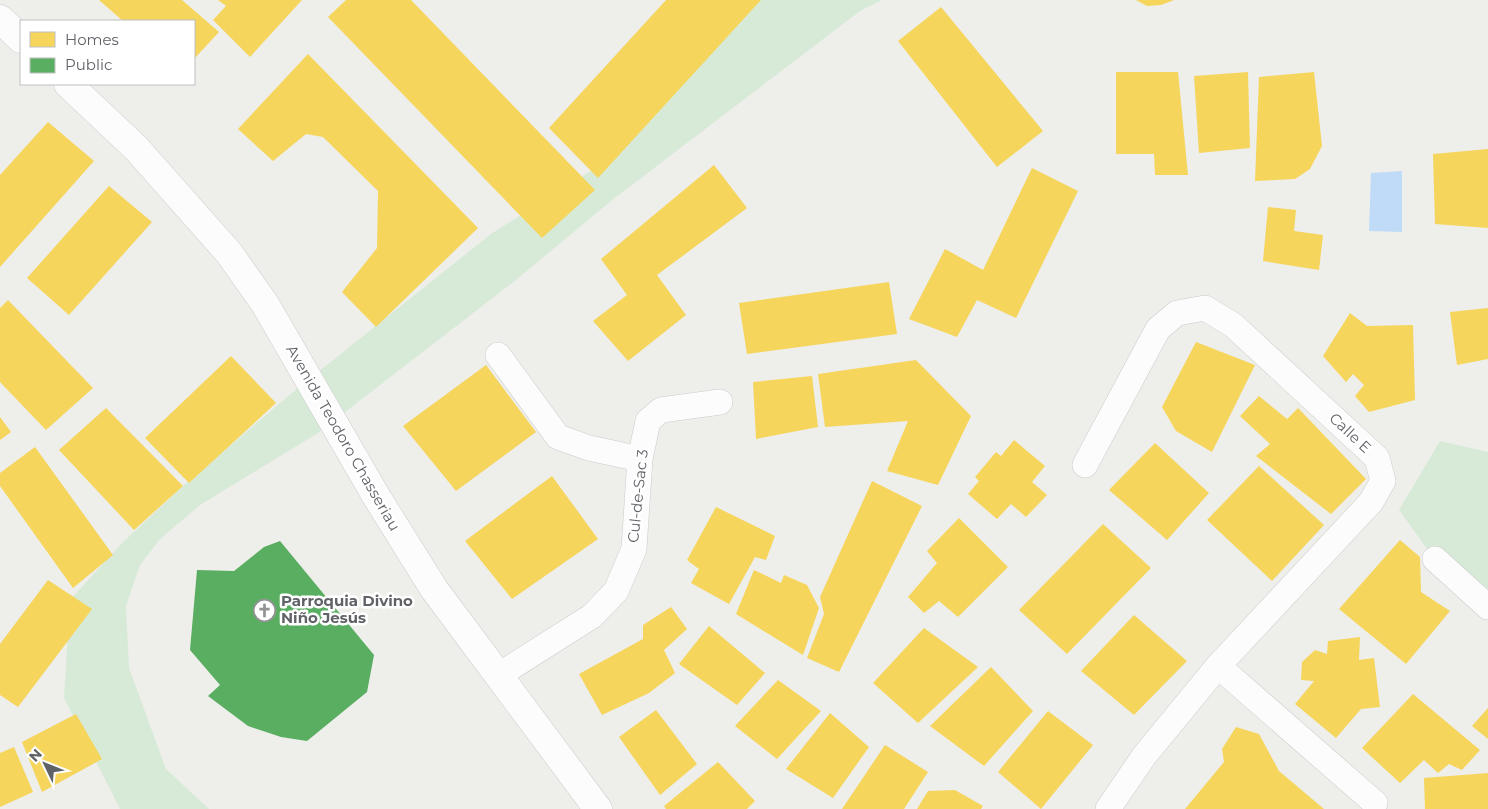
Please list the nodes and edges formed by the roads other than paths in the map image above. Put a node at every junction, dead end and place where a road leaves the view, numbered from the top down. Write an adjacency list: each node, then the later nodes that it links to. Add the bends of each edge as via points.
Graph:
1 (0, 19): 2 (street)
2 (20, 38)
3 (69, 85): 11 (street, Avenida Teodoro Chasseriau, via 136,148 229,253 265,304 434,589)
4 (498, 355): 6 (street, via 558,438)
5 (720, 402): 6 (street, Cul-de-Sac 3, via 661,410 648,422)
6 (640, 459): 11 (street, Cul-de-Sac 3, via 634,549 616,591 592,616)
7 (1085, 465): 10 (street, Calle E, via 1158,329 1177,313 1205,308 1233,325 1377,458 1383,481 1371,502)
8 (1435, 559): 9 (street)
9 (1488, 607)
10 (1218, 666): 12 (street); 14 (street, Calle E, via 1144,756)
11 (499, 675): 13 (street, Avenida Teodoro Chasseriau)
12 (1375, 802)
13 (598, 809)
14 (1108, 809)

